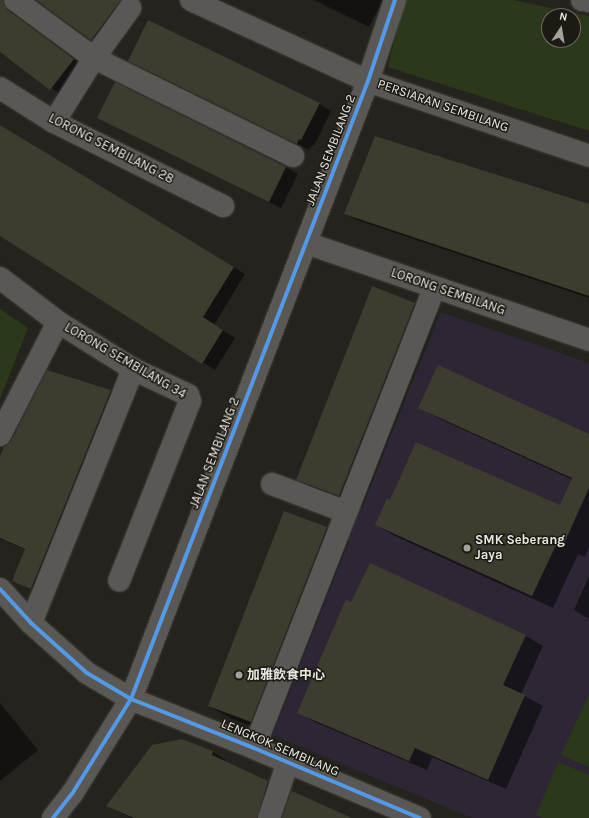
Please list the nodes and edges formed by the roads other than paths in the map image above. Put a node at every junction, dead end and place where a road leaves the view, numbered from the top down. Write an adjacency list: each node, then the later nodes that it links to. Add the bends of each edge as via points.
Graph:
1 (15, 0): 7 (street)
2 (191, 0): 8 (street, PERSIARAN SEMBILANG)
3 (395, 0): 8 (street, JALAN SEMBILANG 2)
4 (582, 0): 5 (street)
5 (589, 1)
6 (130, 8): 7 (street)
7 (94, 58): 10 (street); 11 (street)
8 (368, 81): 12 (street, PERSIARAN SEMBILANG); 14 (street, JALAN SEMBILANG 2)
9 (0, 88): 10 (street, LORONG SEMBILANG 28)
10 (54, 122): 13 (street, LORONG SEMBILANG 28)
11 (293, 156)
12 (589, 156)
13 (224, 206)
14 (306, 243): 16 (street, LORONG SEMBILANG); 26 (street, JALAN SEMBILANG 2)
15 (0, 278): 17 (street, LORONG SEMBILANG 34)
16 (434, 288): 18 (street, LORONG SEMBILANG); 22 (street)
17 (58, 322): 19 (street, LORONG SEMBILANG 34); 20 (street)
18 (589, 340)
19 (133, 369): 23 (street, LORONG SEMBILANG 34, via 188,395 190,401); 25 (street)
20 (0, 435)
21 (272, 484): 22 (street)
22 (346, 512): 27 (street)
23 (119, 581)
24 (0, 590): 25 (street, LENGKOK SEMBILANG)
25 (31, 623): 26 (street, LENGKOK SEMBILANG, via 87,673)
26 (131, 699): 27 (street, LENGKOK SEMBILANG); 29 (street, JALAN SEMBILANG 2, via 72,794)
27 (254, 748): 28 (street, LENGKOK SEMBILANG)
28 (288, 762): 30 (street); 31 (street, LENGKOK SEMBILANG)
29 (53, 818)
30 (269, 818)
31 (420, 818)

